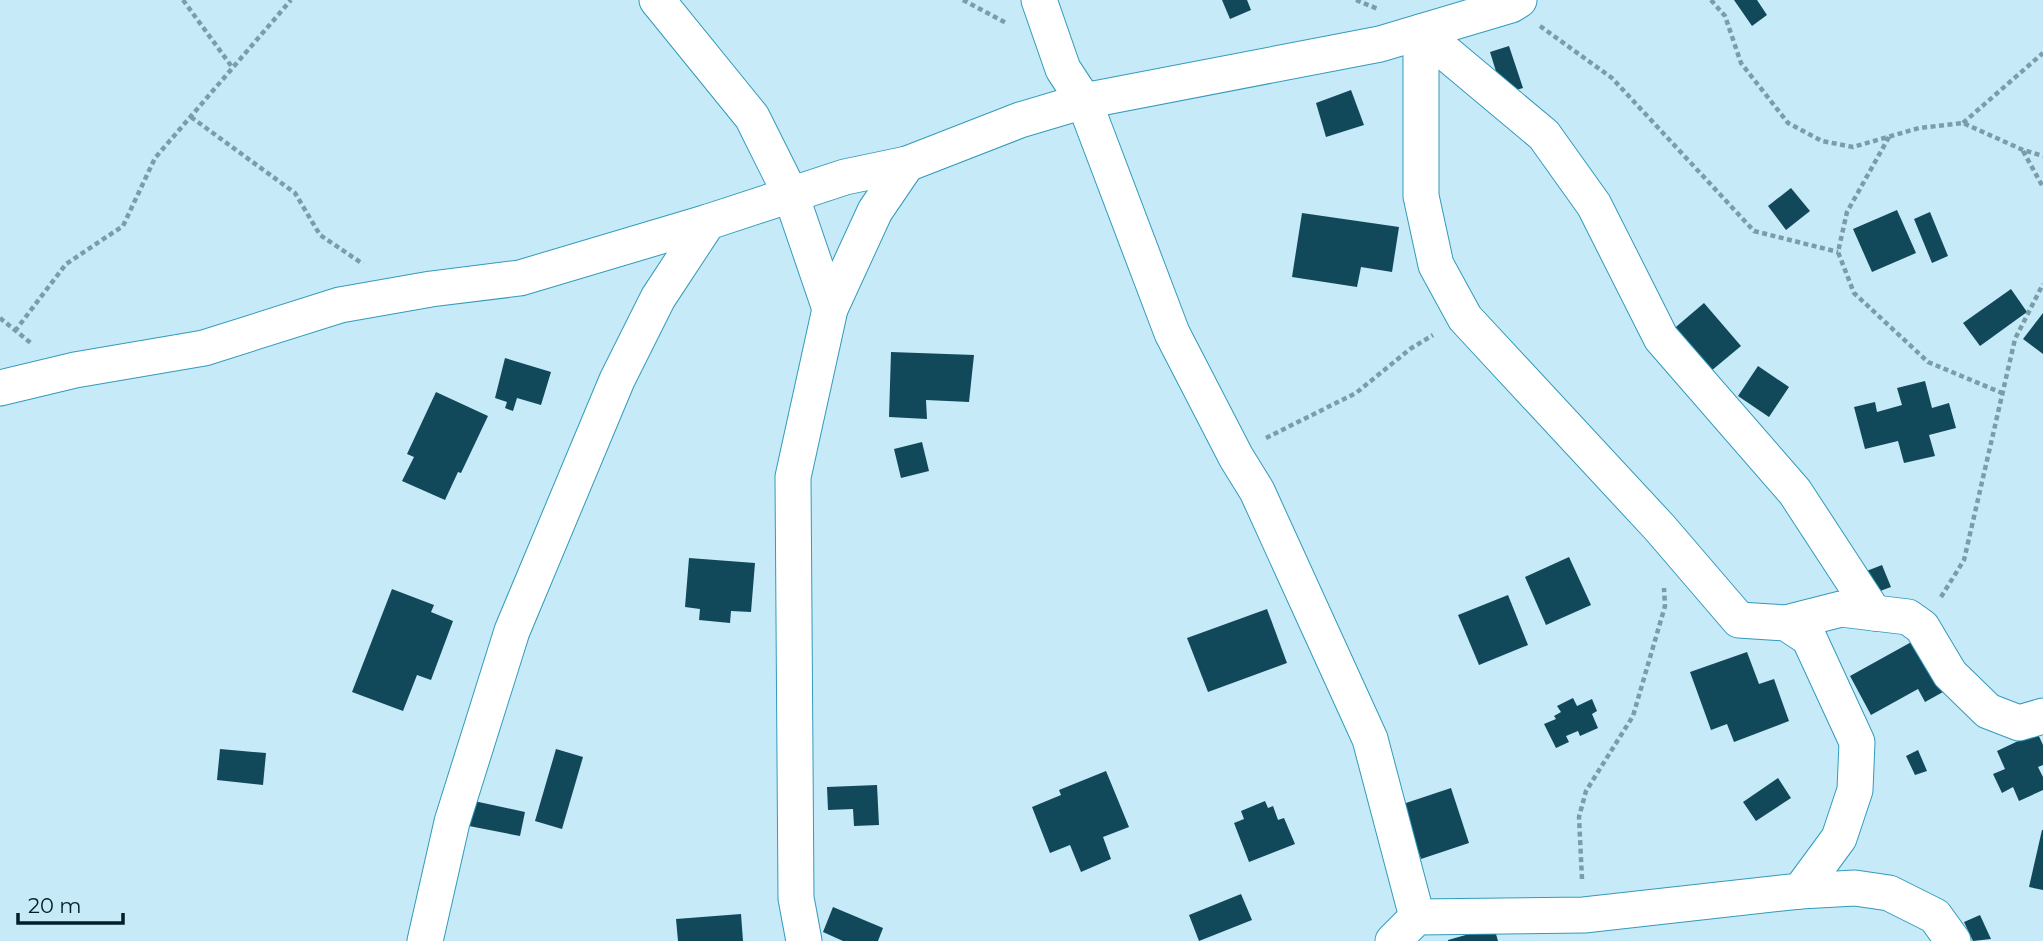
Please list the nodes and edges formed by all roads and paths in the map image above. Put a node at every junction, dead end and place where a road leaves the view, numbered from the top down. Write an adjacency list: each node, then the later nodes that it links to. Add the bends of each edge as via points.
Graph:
1 (183, 0): 9 (path)
2 (291, 0): 9 (path)
3 (657, 0): 18 (street, via 752,117)
4 (1039, 0): 10 (street, via 1063,69)
5 (1711, 0): 13 (path, via 1725,16 1741,62 1788,123 1822,141 1853,147)
6 (1515, 2): 7 (street); 20 (path, via 1612,78 1755,231)
7 (1421, 32): 10 (street, via 1341,52); 24 (street, via 1421,196 1436,265); 30 (street, via 1544,135 1594,205 1661,338 1795,492)
8 (2043, 53): 12 (path)
9 (232, 67): 11 (path)
10 (1084, 101): 16 (street, via 1020,120); 28 (street, via 1172,334)
11 (191, 117): 22 (path, via 295,193 320,235); 25 (path, via 155,158 122,226 66,264)
12 (1963, 123): 13 (path); 14 (path)
13 (1889, 137): 20 (path, via 1847,212)
14 (2023, 150): 15 (path); 17 (path)
15 (2043, 156)
16 (907, 164): 18 (street); 23 (street, via 875,211)
17 (2043, 187)
18 (791, 195): 19 (street); 23 (street)
19 (708, 222): 22 (street, via 520,278); 37 (street, via 658,298 617,380 512,631 453,822)
20 (1838, 252): 27 (path, via 1854,293 1928,362)
21 (2043, 284): 27 (path, via 2015,339)
22 (406, 293): 26 (street, via 340,304 204,348)
23 (830, 309): 38 (street, via 793,477 796,898)
24 (1465, 318): 28 (path, via 1410,349 1356,393); 29 (street)
25 (15, 331)
26 (0, 388)
27 (2002, 393): 32 (path, via 1964,560)
28 (1236, 457): 36 (street, via 1257,491 1370,739)
29 (1660, 528): 31 (street, via 1739,620); 35 (path, via 1665,606 1633,716 1586,791 1579,817)
30 (1874, 613): 31 (street, via 1841,609); 32 (street, via 1908,617)
31 (1786, 623): 34 (street, via 1809,638 1857,742 1855,790 1839,838)
32 (1922, 627): 33 (street, via 1950,674 1988,711 2019,723)
33 (2043, 716)
34 (1800, 891): 35 (street); 40 (street, via 1855,888 1889,893 1935,916)
35 (1584, 915): 36 (street)
36 (1418, 917): 39 (street)
37 (425, 941)
38 (804, 941)
39 (1393, 941)
40 (1953, 941)

